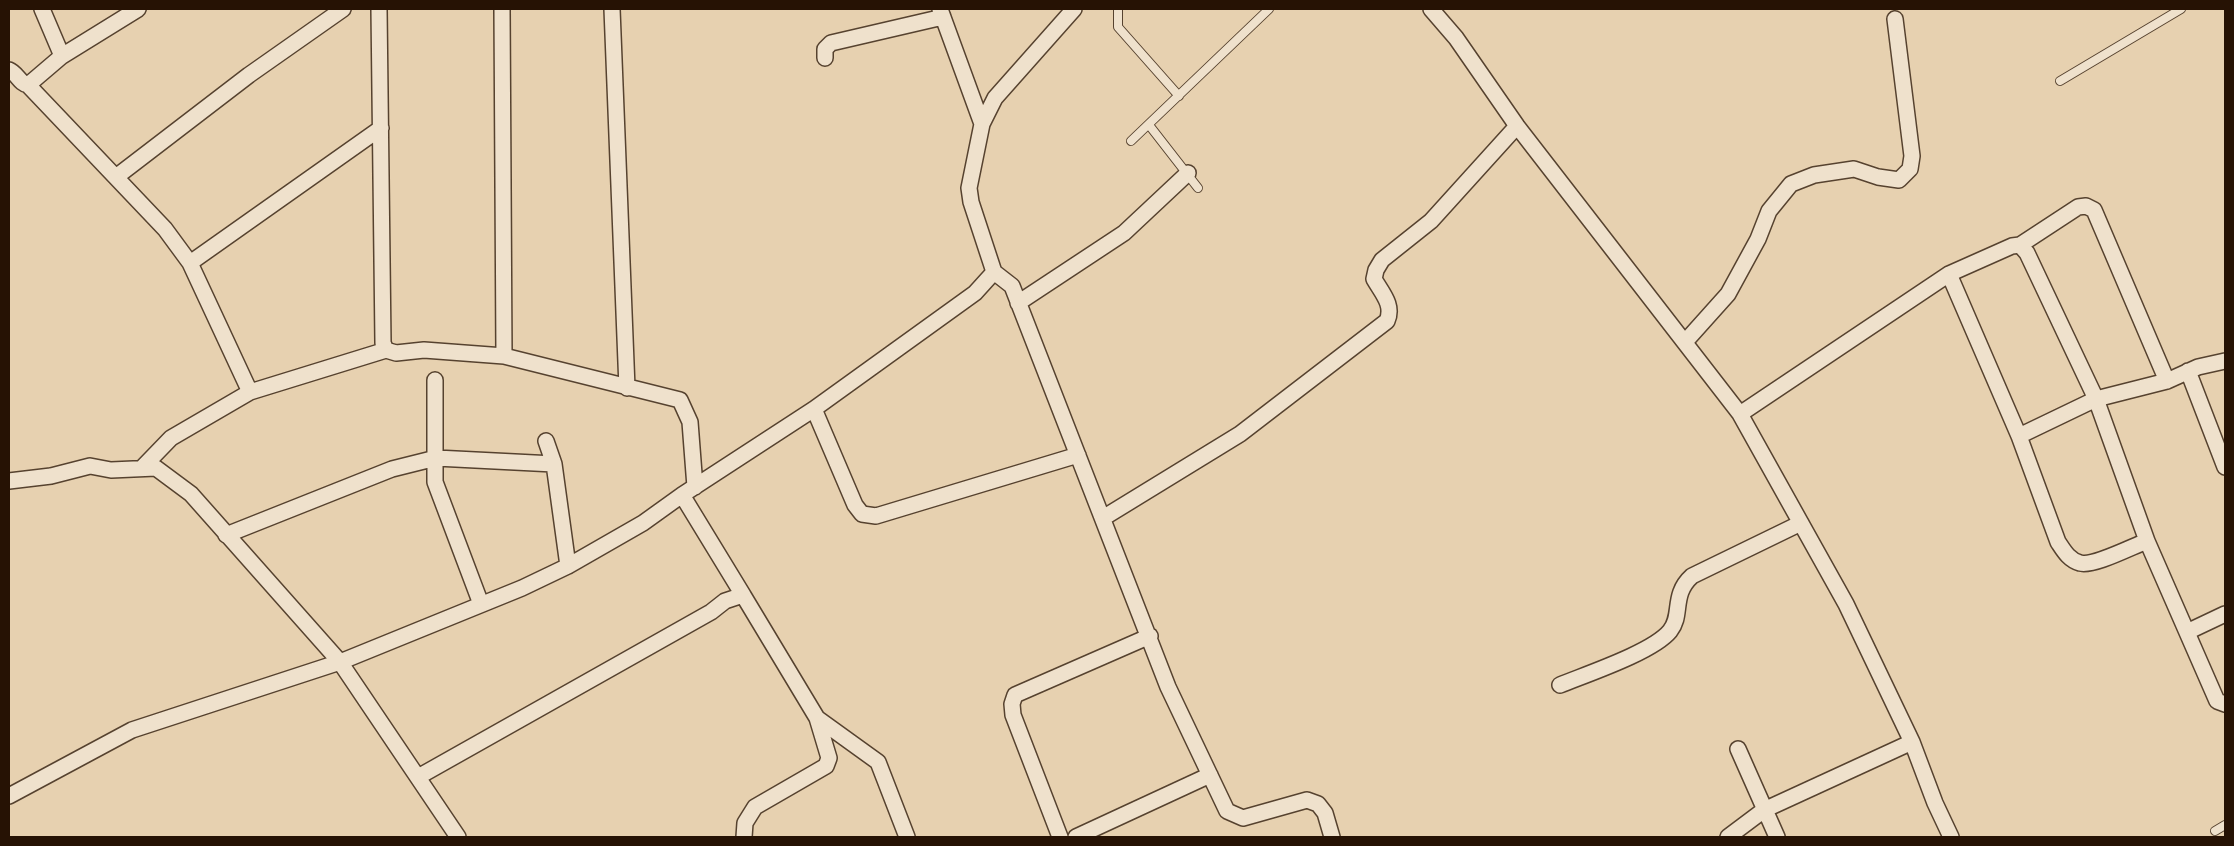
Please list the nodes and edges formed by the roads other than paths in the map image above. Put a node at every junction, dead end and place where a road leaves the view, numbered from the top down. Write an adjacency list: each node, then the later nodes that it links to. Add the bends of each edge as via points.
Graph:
1 (42, 9): 14 (street)
2 (138, 9): 14 (street)
3 (343, 9): 26 (street, via 249,75)
4 (378, 9): 23 (street)
5 (502, 9): 35 (street)
6 (612, 9): 40 (street)
7 (1074, 9): 20 (street, via 995,98)
8 (1118, 9): 19 (lane, via 1118,27)
9 (1269, 9): 19 (lane)
10 (1431, 9): 22 (street, via 1456,38)
11 (2181, 9): 17 (lane)
12 (941, 13): 15 (street, via 831,42 825,49); 20 (street)
13 (1895, 19): 33 (street, via 1912,156 1910,169 1899,180 1878,178 1854,169 1814,174 1791,184 1769,210 1758,239 1728,294)
14 (62, 56): 18 (street)
15 (825, 58)
16 (9, 70): 18 (street)
17 (2060, 81)
18 (28, 85): 26 (street)
19 (1179, 96): 21 (lane)
20 (982, 124): 30 (street, via 969,188)
21 (1149, 124): 24 (lane); 25 (lane)
22 (1518, 126): 33 (street); 55 (street, via 1431,221 1382,260 1374,279 1389,302 1387,321 1240,434)
23 (381, 128): 29 (street); 34 (street, via 383,343)
24 (1131, 141)
25 (1188, 173): 27 (lane); 32 (street, via 1124,233)
26 (116, 178): 29 (street, via 165,229)
27 (1198, 188)
28 (2020, 245): 31 (street); 39 (street, via 2078,207 2094,210); 42 (street)
29 (190, 263): 41 (street)
30 (994, 272): 32 (street, via 1012,286); 43 (street, via 975,293)
31 (1949, 274): 44 (street); 45 (street)
32 (1018, 303): 47 (street)
33 (1685, 342): 44 (street)
34 (386, 350): 35 (street, via 396,354 424,350); 41 (street)
35 (504, 356): 40 (street)
36 (2225, 361): 37 (street)
37 (2188, 371): 39 (street); 50 (street)
38 (435, 380): 48 (street)
39 (2167, 381): 42 (street)
40 (627, 388): 53 (street, via 680,400 690,422)
41 (250, 392): 51 (street, via 171,438)
42 (2096, 399): 45 (street); 58 (street)
43 (814, 410): 47 (street, via 854,505 862,514 876,516); 53 (street)
44 (1740, 414): 56 (street)
45 (2019, 436): 58 (street, via 2058,542 2072,560 2087,564)
46 (546, 441): 49 (street)
47 (1078, 455): 55 (street)
48 (436, 458): 49 (street); 57 (street, via 392,469); 61 (street, via 435,482)
49 (554, 464): 59 (street)
50 (2225, 467)
51 (142, 468): 52 (street, via 111,470 90,466 51,476); 57 (street, via 156,468 191,494)
52 (9, 481)
53 (695, 487): 54 (street)
54 (682, 495): 59 (street, via 643,523); 60 (street)
55 (1103, 518): 64 (street)
56 (1801, 523): 66 (street, via 1692,576 1678,596 1671,630 1649,648); 69 (street, via 1846,604)
57 (226, 535): 65 (street)
58 (2147, 541): 63 (street)
59 (568, 566): 61 (street)
60 (743, 595): 68 (street); 72 (street, via 725,601 711,612)
61 (481, 604): 65 (street)
62 (2225, 614): 63 (street)
63 (2187, 632): 67 (street, via 2217,701)
64 (1150, 636): 71 (street, via 1168,687); 80 (street, via 1015,695 1013,715)
65 (340, 662): 72 (street); 73 (street, via 132,730)
66 (1560, 686)
67 (2225, 704)
68 (817, 718): 78 (street, via 829,756 828,763 755,808 745,822); 79 (street, via 878,762)
69 (1912, 742): 74 (street); 85 (street)
70 (1738, 749): 74 (street)
71 (1210, 775): 81 (street); 82 (street, via 1227,811 1236,816 1243,818 1307,800 1318,804 1325,813)
72 (418, 777): 77 (street)
73 (9, 796)
74 (1764, 810): 83 (street); 84 (street)
75 (2225, 825): 76 (lane)
76 (2215, 831)
77 (458, 837)
78 (744, 837)
79 (907, 837)
80 (1060, 837)
81 (1076, 837)
82 (1332, 837)
83 (1728, 837)
84 (1777, 837)
85 (1950, 837)

